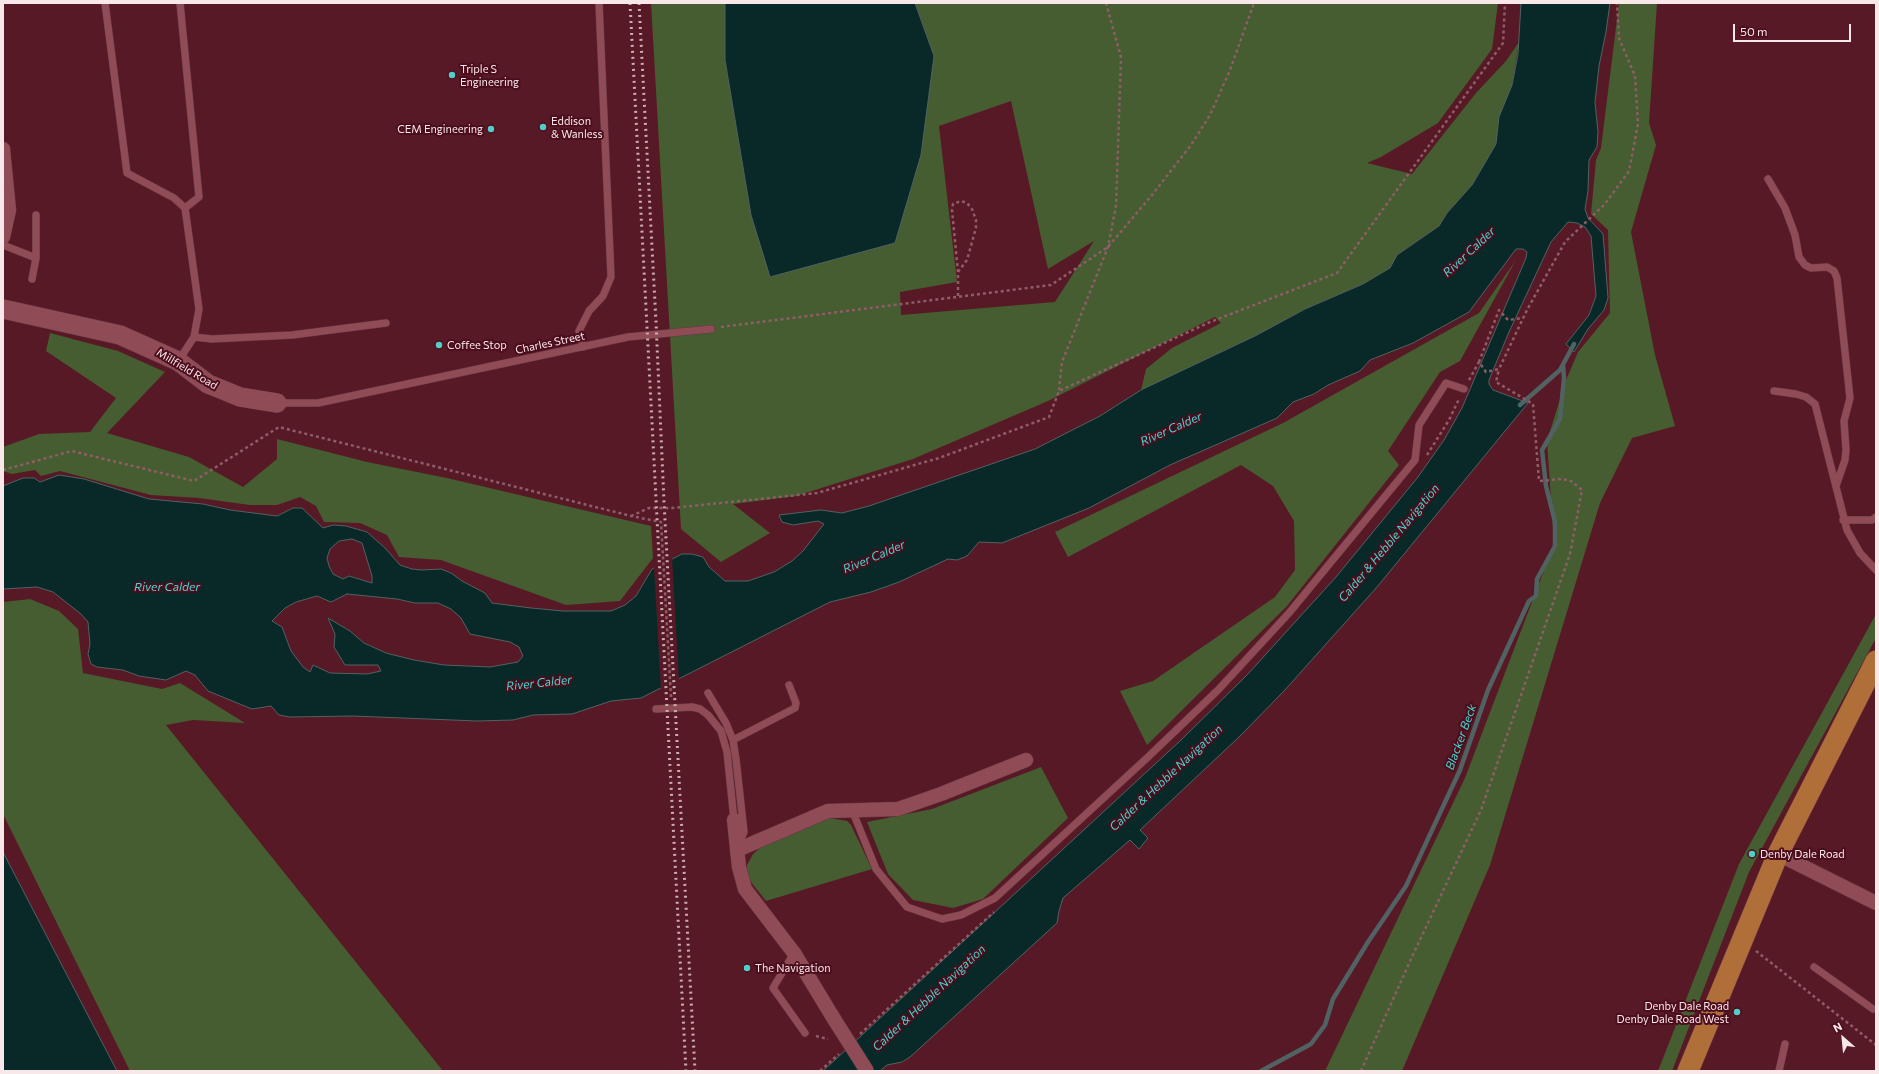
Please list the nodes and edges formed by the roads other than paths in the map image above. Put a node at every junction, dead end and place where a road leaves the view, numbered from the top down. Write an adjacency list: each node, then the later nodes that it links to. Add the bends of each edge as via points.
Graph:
1 (105, 3): 6 (lane, via 127,173 174,198)
2 (180, 3): 6 (lane, via 198,196)
3 (599, 3): 16 (lane, via 611,277 603,296 589,311 579,332)
4 (3, 149): 8 (street, via 9,210)
5 (1768, 179): 21 (lane, via 1785,208 1795,235 1799,257 1811,268 1827,267 1834,271 1837,278 1850,398 1844,422 1845,460)
6 (186, 208): 15 (lane, via 199,309)
7 (36, 215): 10 (lane)
8 (3, 237)
9 (3, 246): 10 (lane)
10 (36, 258): 11 (lane)
11 (32, 279)
12 (3, 310): 17 (street, Millfield Road, via 120,335)
13 (386, 323): 15 (lane, via 292,335)
14 (711, 329): 16 (lane, Charles Street, via 628,337)
15 (194, 337): 17 (lane)
16 (583, 347): 20 (lane, Charles Street, via 318,403)
17 (178, 361): 20 (street, Millfield Road, via 208,384 240,397)
18 (1464, 389): 31 (lane, via 1446,383 1419,425 1415,460 1289,613 1218,690 995,898 962,914 942,919 907,907 876,869)
19 (1774, 391): 21 (lane, via 1806,397 1815,404)
20 (277, 403)
21 (1836, 486): 23 (lane)
22 (1876, 517): 23 (lane, via 1872,520)
23 (1843, 520): 24 (lane, via 1856,547)
24 (1876, 570)
25 (1876, 661): 34 (main road)
26 (789, 685): 29 (lane, via 796,703 792,711)
27 (708, 693): 29 (lane)
28 (656, 709): 32 (lane, via 700,709 721,731 727,752)
29 (733, 740): 33 (lane, via 744,832)
30 (1026, 760): 31 (street, via 898,809)
31 (852, 810): 33 (street, via 828,811)
32 (734, 820): 33 (street)
33 (737, 850): 36 (street, via 740,878 745,889)
34 (1778, 854): 35 (street); 42 (main road)
35 (1876, 902)
36 (794, 953): 39 (lane, via 772,988); 41 (street, bridge)
37 (1814, 967): 38 (lane)
38 (1875, 1009)
39 (805, 1033)
40 (1784, 1044): 43 (lane)
41 (867, 1071)
42 (1688, 1071)
43 (1779, 1071)

